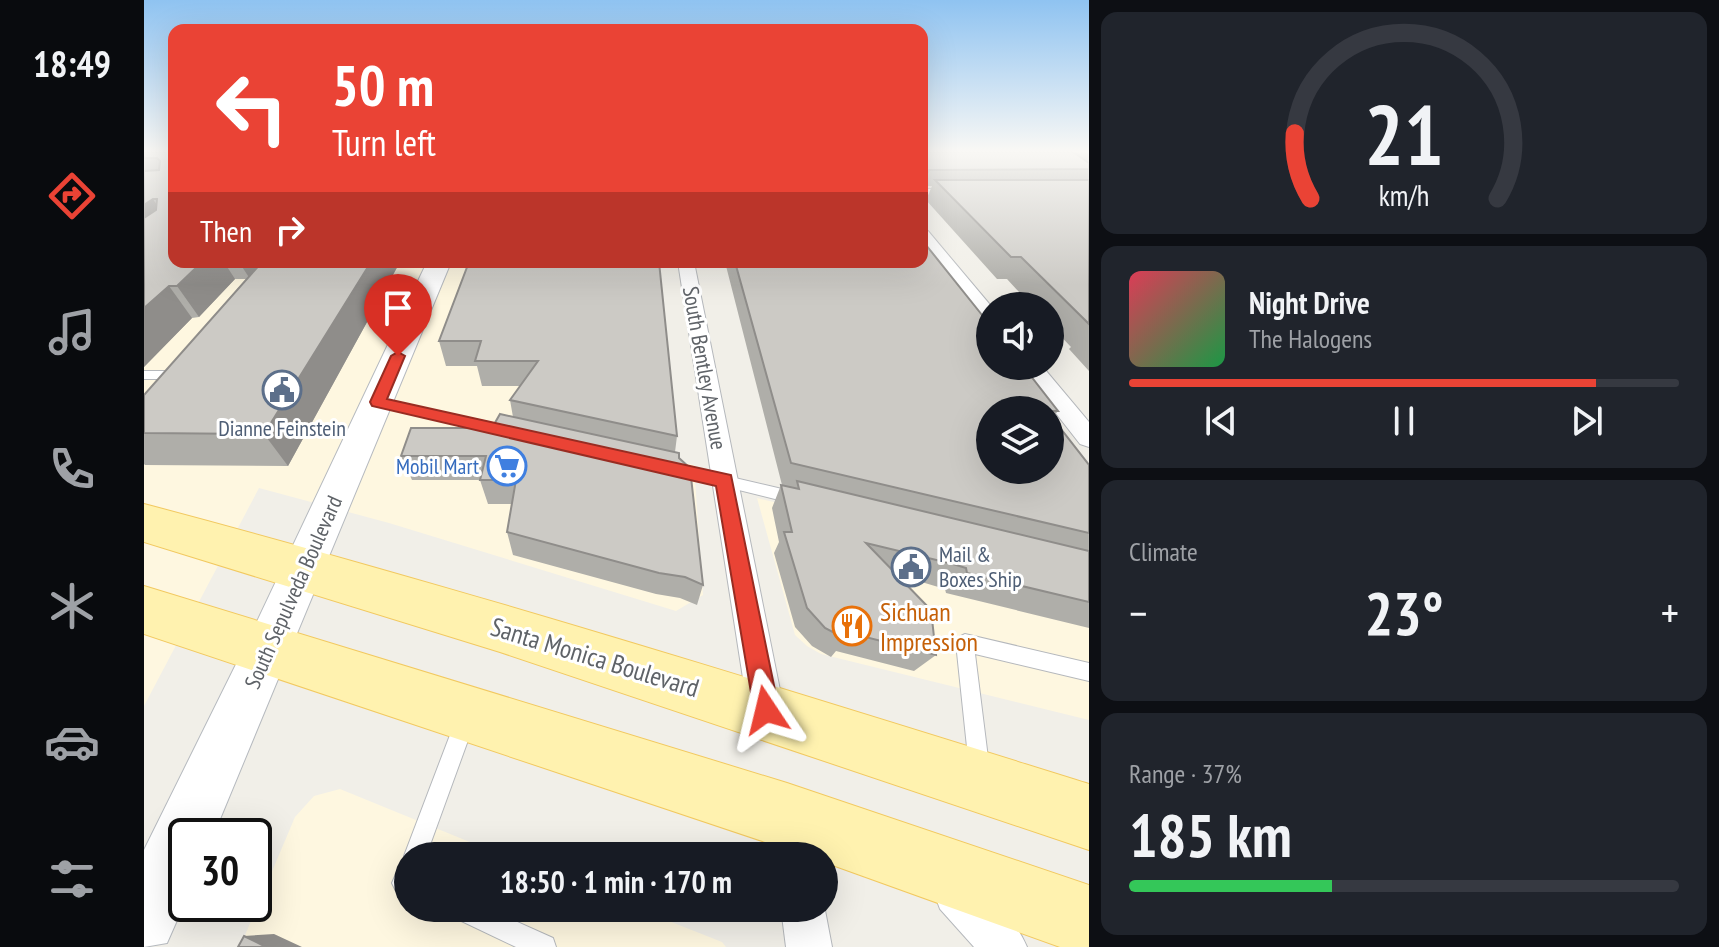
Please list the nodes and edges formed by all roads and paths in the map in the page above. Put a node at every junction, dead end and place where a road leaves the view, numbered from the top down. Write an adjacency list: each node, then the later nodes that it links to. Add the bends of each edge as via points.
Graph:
1 (928, 241): 4 (street)
2 (436, 268): 9 (main road, South Sepulveda Boulevard)
3 (687, 268): 13 (street, South Bentley Avenue)
4 (976, 300)
5 (185, 369): 6 (lane); 8 (street)
6 (144, 375)
7 (1041, 380): 11 (street)
8 (162, 397)
9 (378, 402): 10 (lane); 16 (main road, South Sepulveda Boulevard)
10 (521, 435)
11 (1089, 438)
12 (660, 466): 13 (lane)
13 (724, 480): 14 (lane); 20 (street, South Bentley Avenue)
14 (818, 503)
15 (144, 523): 16 (main road, Santa Monica Boulevard)
16 (304, 566): 18 (main road, South Sepulveda Boulevard); 20 (main road, Santa Monica Boulevard)
17 (144, 610): 18 (main road)
18 (269, 649): 21 (main road); 27 (main road, South Sepulveda Boulevard)
19 (1089, 672): 22 (lane, via 965,643)
20 (766, 710): 22 (main road, Santa Monica Boulevard)
21 (467, 715): 24 (main road); 25 (lane)
22 (981, 782): 23 (main road, Santa Monica Boulevard)
23 (1089, 817)
24 (790, 836): 26 (main road)
25 (420, 842)
26 (932, 866): 28 (main road); 33 (street)
27 (144, 920)
28 (1089, 921)
29 (490, 922): 31 (lane)
30 (805, 922): 32 (street)
31 (544, 947)
32 (809, 947)
33 (1004, 947)

